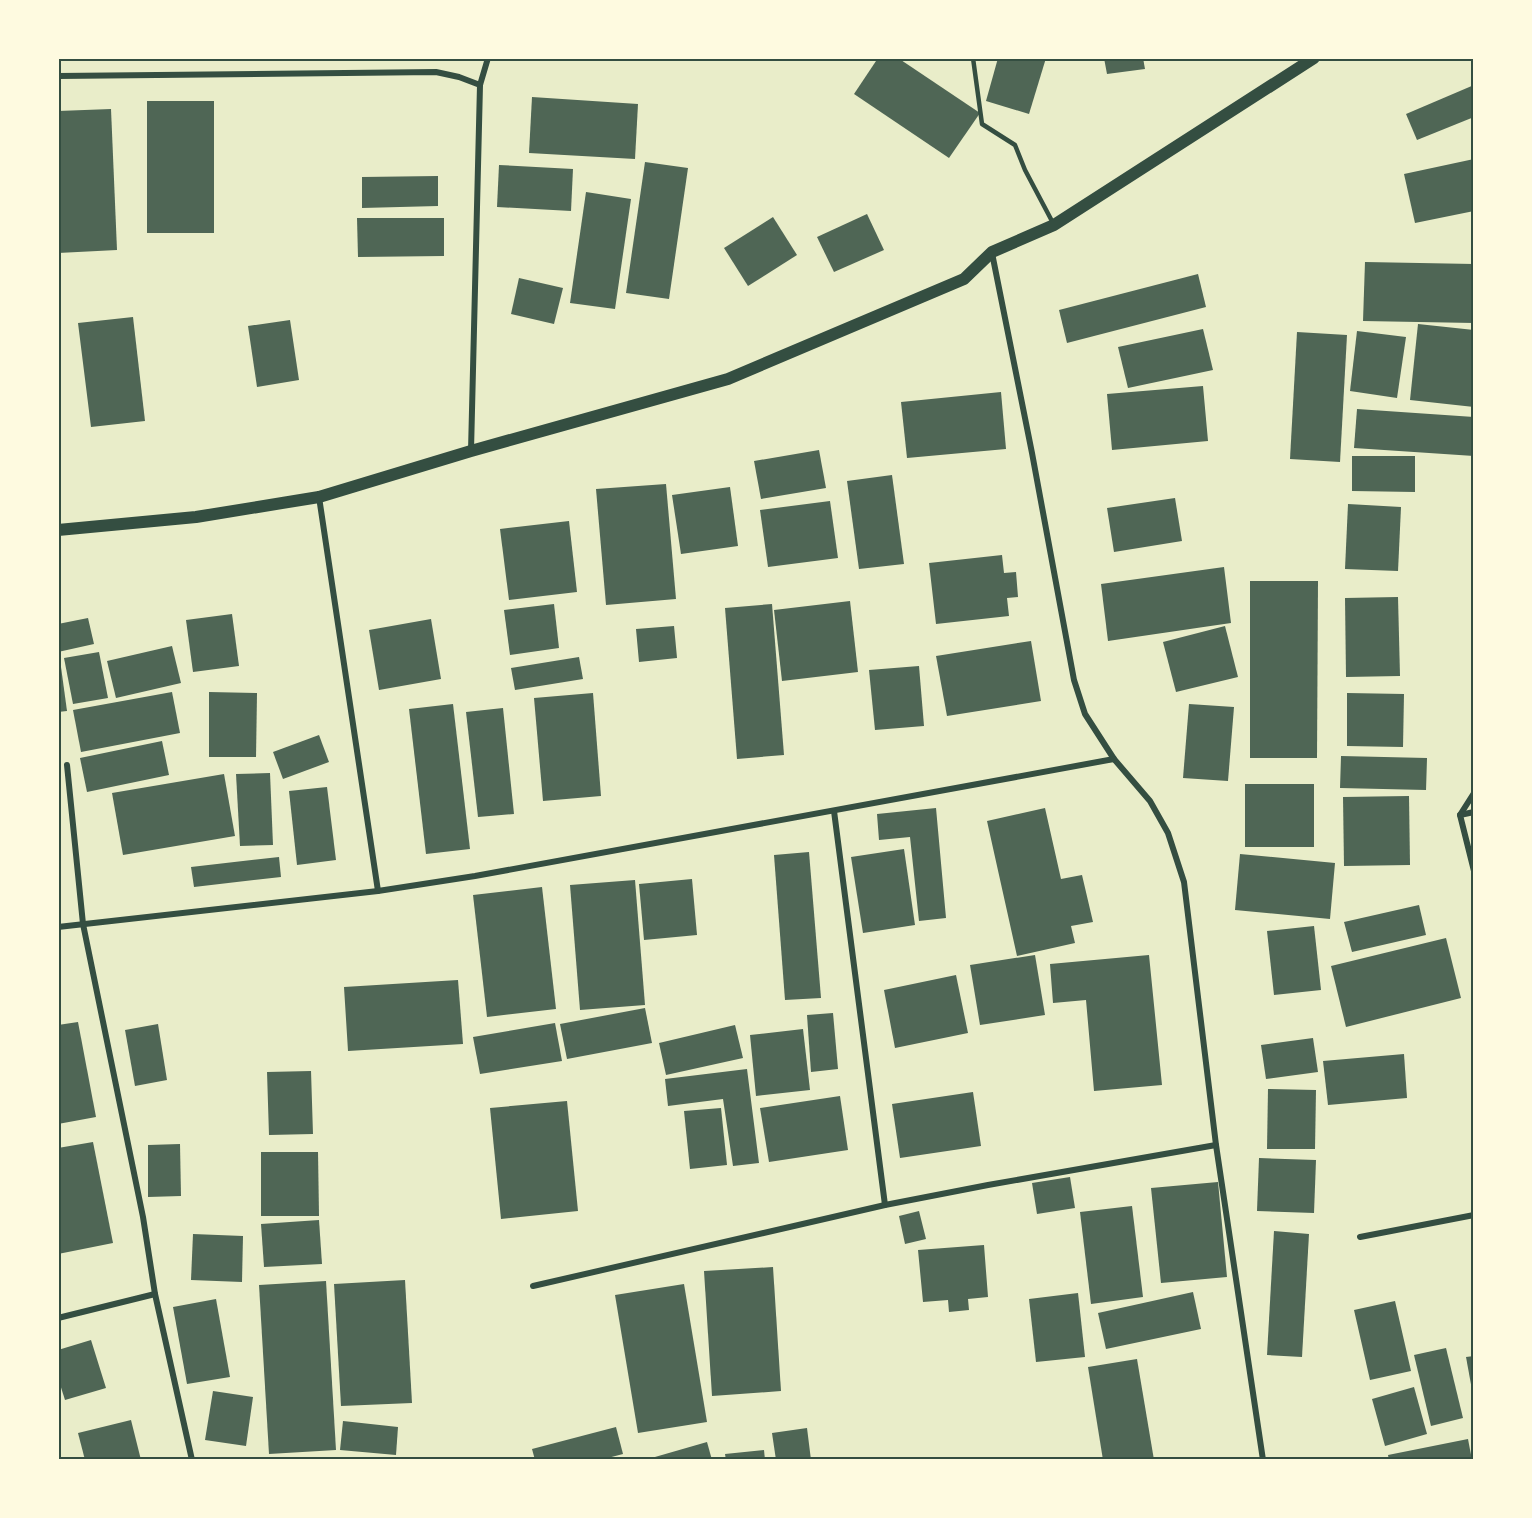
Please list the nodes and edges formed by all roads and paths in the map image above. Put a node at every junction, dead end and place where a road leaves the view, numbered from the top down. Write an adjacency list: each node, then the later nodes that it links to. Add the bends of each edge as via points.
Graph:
1 (488, 58): 5 (street)
2 (973, 58): 6 (lane, via 982,124 1015,145)
3 (1314, 58): 6 (main road)
4 (58, 76): 5 (street, via 436,72)
5 (480, 85): 8 (street)
6 (1054, 225): 7 (main road)
7 (992, 252): 8 (main road, via 964,279 728,379); 11 (street, via 1074,680 1085,714)
8 (471, 451): 9 (main road)
9 (319, 497): 10 (main road, via 196,517); 18 (street)
10 (58, 530)
11 (1114, 759): 14 (street); 21 (street, via 1150,801 1168,833 1184,882)
12 (68, 765): 19 (street)
13 (1473, 793): 16 (street)
14 (834, 811): 18 (street); 22 (street)
15 (1473, 812): 16 (street)
16 (1460, 815): 17 (street)
17 (1473, 871)
18 (378, 891): 19 (street)
19 (83, 924): 20 (street); 26 (street)
20 (58, 927)
21 (1216, 1145): 22 (street); 29 (street)
22 (885, 1205): 25 (street)
23 (1473, 1215): 24 (street)
24 (1360, 1237)
25 (533, 1286)
26 (155, 1294): 27 (street); 28 (street)
27 (58, 1318)
28 (192, 1460)
29 (1263, 1460)

